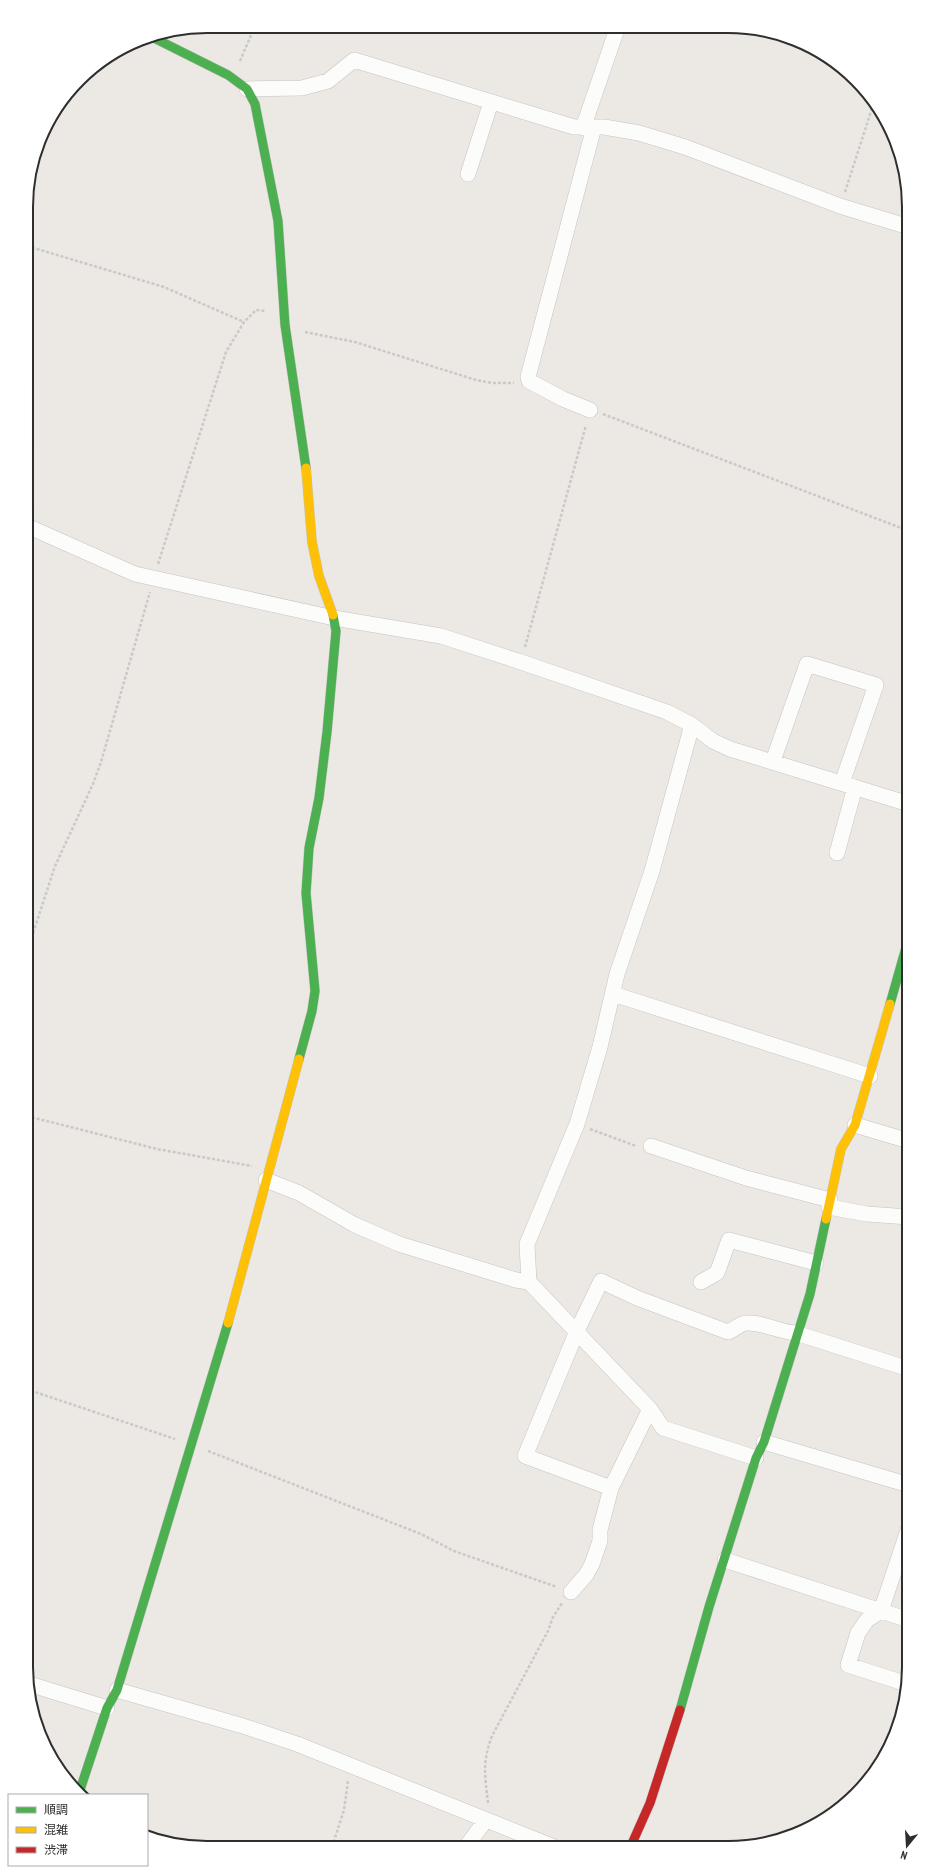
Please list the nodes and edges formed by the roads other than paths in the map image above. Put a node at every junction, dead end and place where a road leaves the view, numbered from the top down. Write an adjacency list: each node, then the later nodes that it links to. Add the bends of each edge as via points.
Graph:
1 (616, 33): 5 (street)
2 (158, 40): 3 (street, via 233,78)
3 (248, 89): 4 (street, via 302,88 328,81 354,60); 10 (street, via 254,104 278,221 286,331 307,476 312,542 319,576)
4 (491, 102): 5 (street, via 574,127); 6 (street)
5 (588, 127): 7 (street, via 639,133 686,147 840,206); 8 (street, via 528,372 529,381)
6 (468, 174)
7 (902, 225)
8 (590, 410)
9 (33, 529): 10 (street, via 135,574)
10 (334, 618): 11 (street, via 441,636 667,712); 22 (street, via 336,631 327,732 319,798 309,848 306,892 315,991 312,1011)
11 (692, 724): 12 (street, via 713,741 730,749); 17 (street, via 652,871 617,974)
12 (773, 761): 13 (street); 13 (street, via 807,664 876,685)
13 (848, 785): 14 (street); 15 (street)
14 (902, 802)
15 (837, 853)
16 (902, 962): 18 (street)
17 (613, 994): 18 (street); 26 (street, via 577,1124 527,1244)
18 (870, 1076): 19 (street)
19 (855, 1125): 20 (street); 23 (street, via 841,1149)
20 (902, 1139)
21 (651, 1146): 23 (street)
22 (267, 1175): 26 (street, via 355,1225 398,1244); 43 (street, via 233,1305)
23 (829, 1203): 24 (street, via 867,1214); 25 (street)
24 (902, 1216)
25 (816, 1263): 27 (street, via 728,1240 717,1273); 29 (street, via 810,1294)
26 (529, 1282): 28 (street)
27 (701, 1282)
28 (577, 1331): 29 (street, via 601,1281 637,1298 728,1332 743,1324 752,1323); 31 (street); 35 (street, via 525,1456)
29 (796, 1334): 30 (street); 32 (street)
30 (902, 1367)
31 (650, 1409): 33 (street, via 663,1428); 35 (street)
32 (764, 1442): 33 (street); 34 (street)
33 (756, 1458): 37 (street)
34 (902, 1483)
35 (611, 1488): 38 (street, via 600,1530 600,1541 592,1564)
36 (902, 1547): 39 (street)
37 (725, 1560): 39 (street); 49 (street, via 650,1803)
38 (571, 1592)
39 (881, 1611): 40 (street); 41 (street, via 867,1620 858,1633 848,1665)
40 (902, 1618)
41 (902, 1682)
42 (34, 1685): 44 (street)
43 (117, 1690): 44 (street); 46 (street, via 297,1744)
44 (107, 1708): 45 (street)
45 (81, 1787)
46 (485, 1820): 47 (street); 48 (street)
47 (470, 1841)
48 (537, 1841)
49 (633, 1841)

